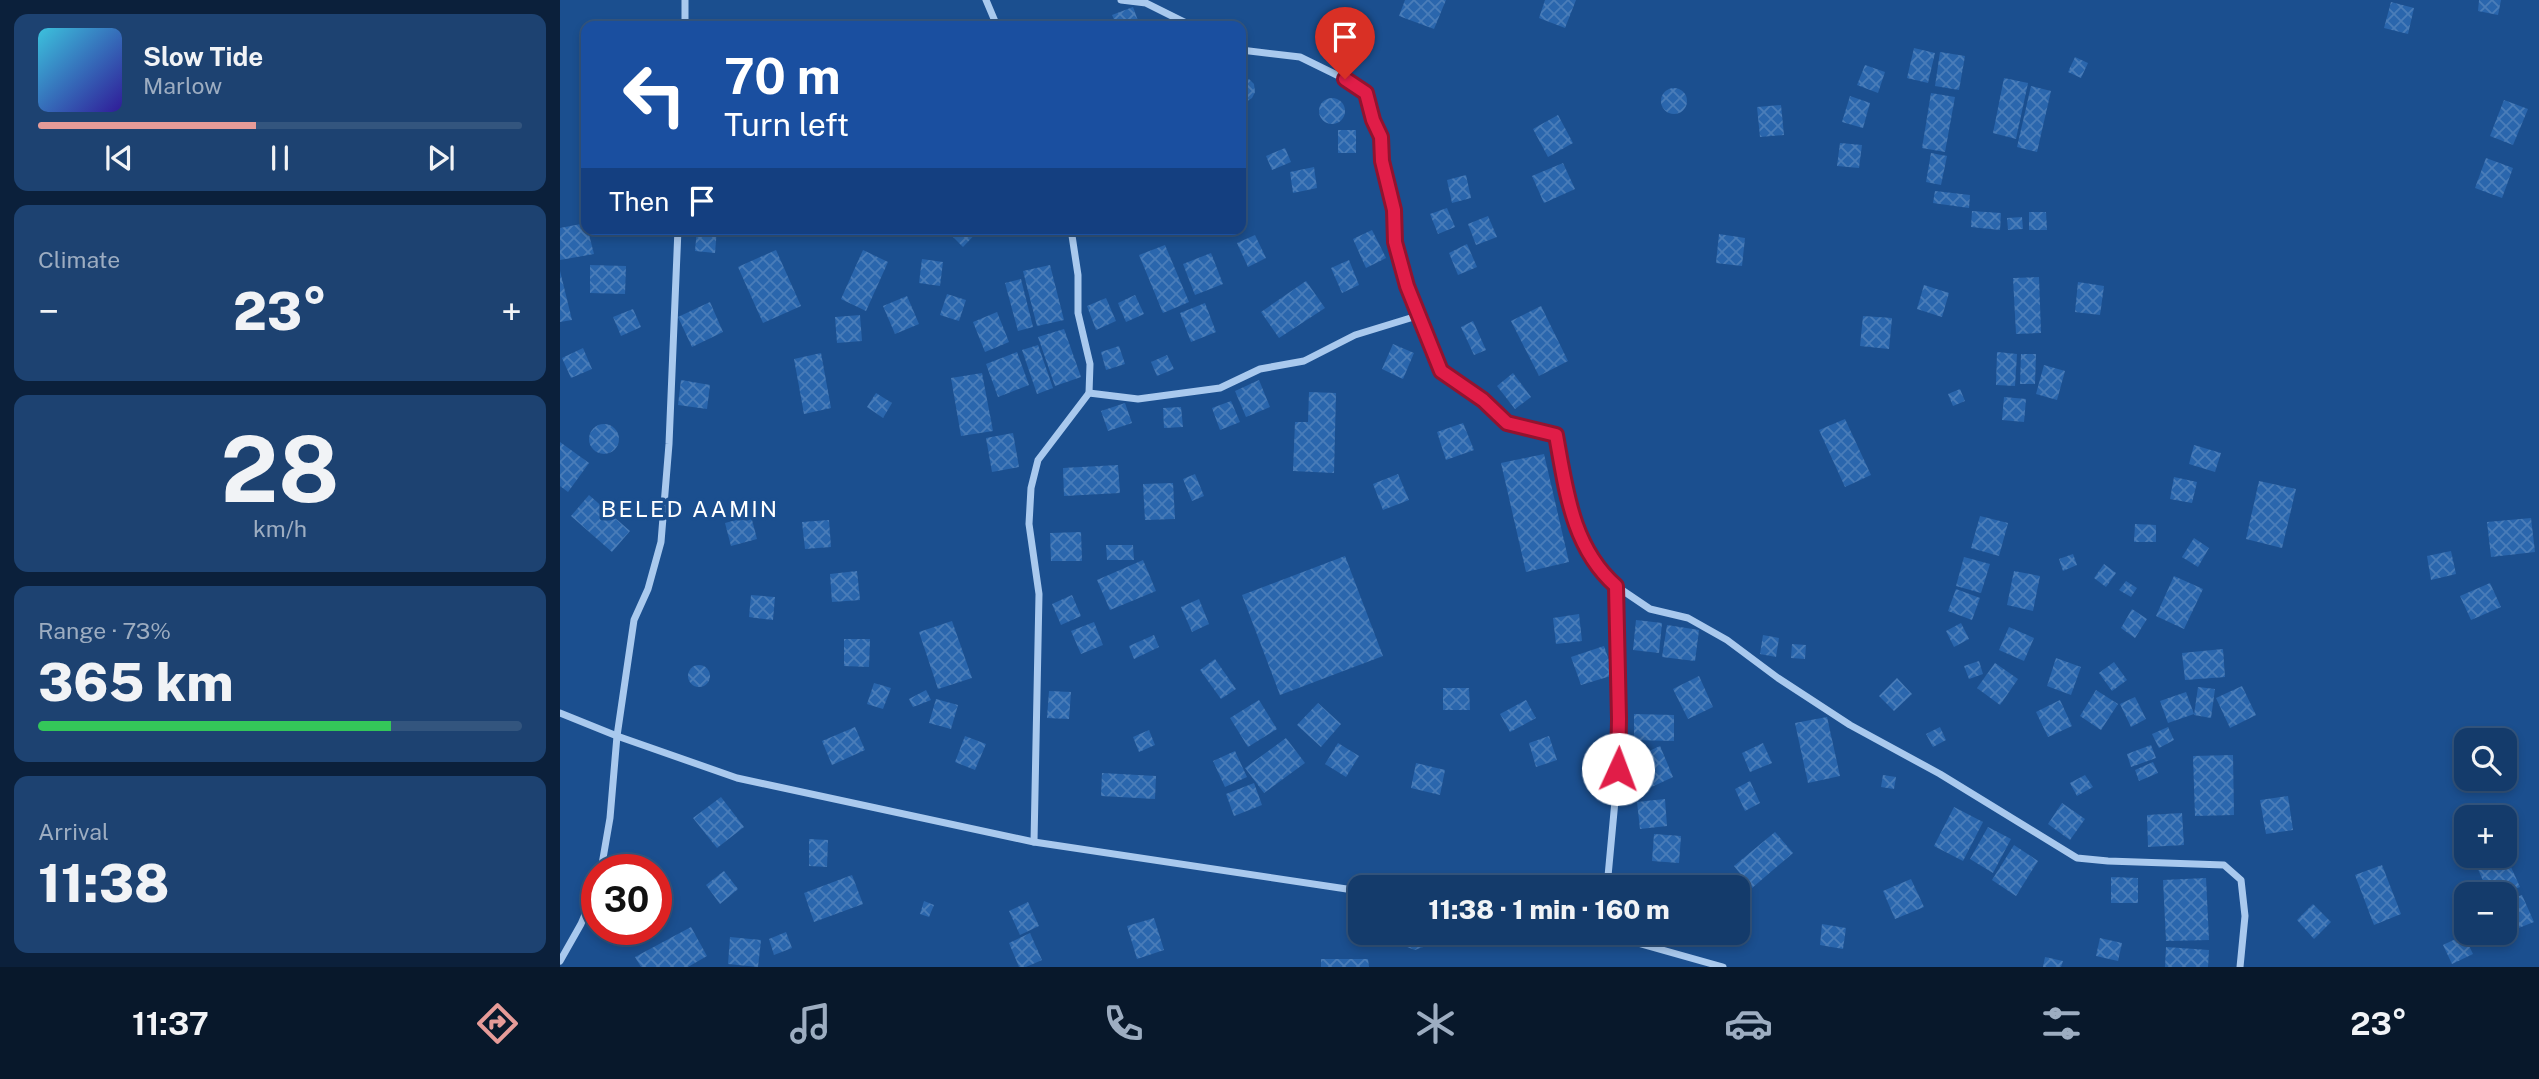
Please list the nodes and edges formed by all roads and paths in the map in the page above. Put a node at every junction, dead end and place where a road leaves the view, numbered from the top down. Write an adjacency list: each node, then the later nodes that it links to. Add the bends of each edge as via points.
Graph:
1 (685, 0): 4 (street)
2 (986, 0): 5 (street)
3 (1121, 0): 6 (street, via 1146,3)
4 (685, 21)
5 (995, 21)
6 (1182, 21)
7 (1246, 51): 10 (street, via 1300,57 1366,93 1381,137 1395,242)
8 (678, 235): 14 (street, via 660,542 634,620)
9 (1072, 235): 11 (street)
10 (1417, 316): 11 (street, via 1355,335 1304,361 1260,369 1220,388 1139,399); 12 (street, via 1441,371 1507,423 1556,435 1584,549)
11 (1090, 393): 15 (street, via 1038,460 1031,488 1029,524 1039,594)
12 (1616, 586): 17 (street, via 1620,747); 23 (street, via 1650,609 1688,618 1727,640 1850,725 2077,858 2224,865 2241,880 2245,916)
13 (560, 713): 14 (street)
14 (617, 736): 15 (street, via 737,778); 16 (street)
15 (1034, 842): 18 (street)
16 (604, 854)
17 (1608, 875)
18 (1348, 889)
19 (581, 924): 21 (street)
20 (1645, 945): 22 (street)
21 (560, 961)
22 (1723, 967)
23 (2240, 967)

